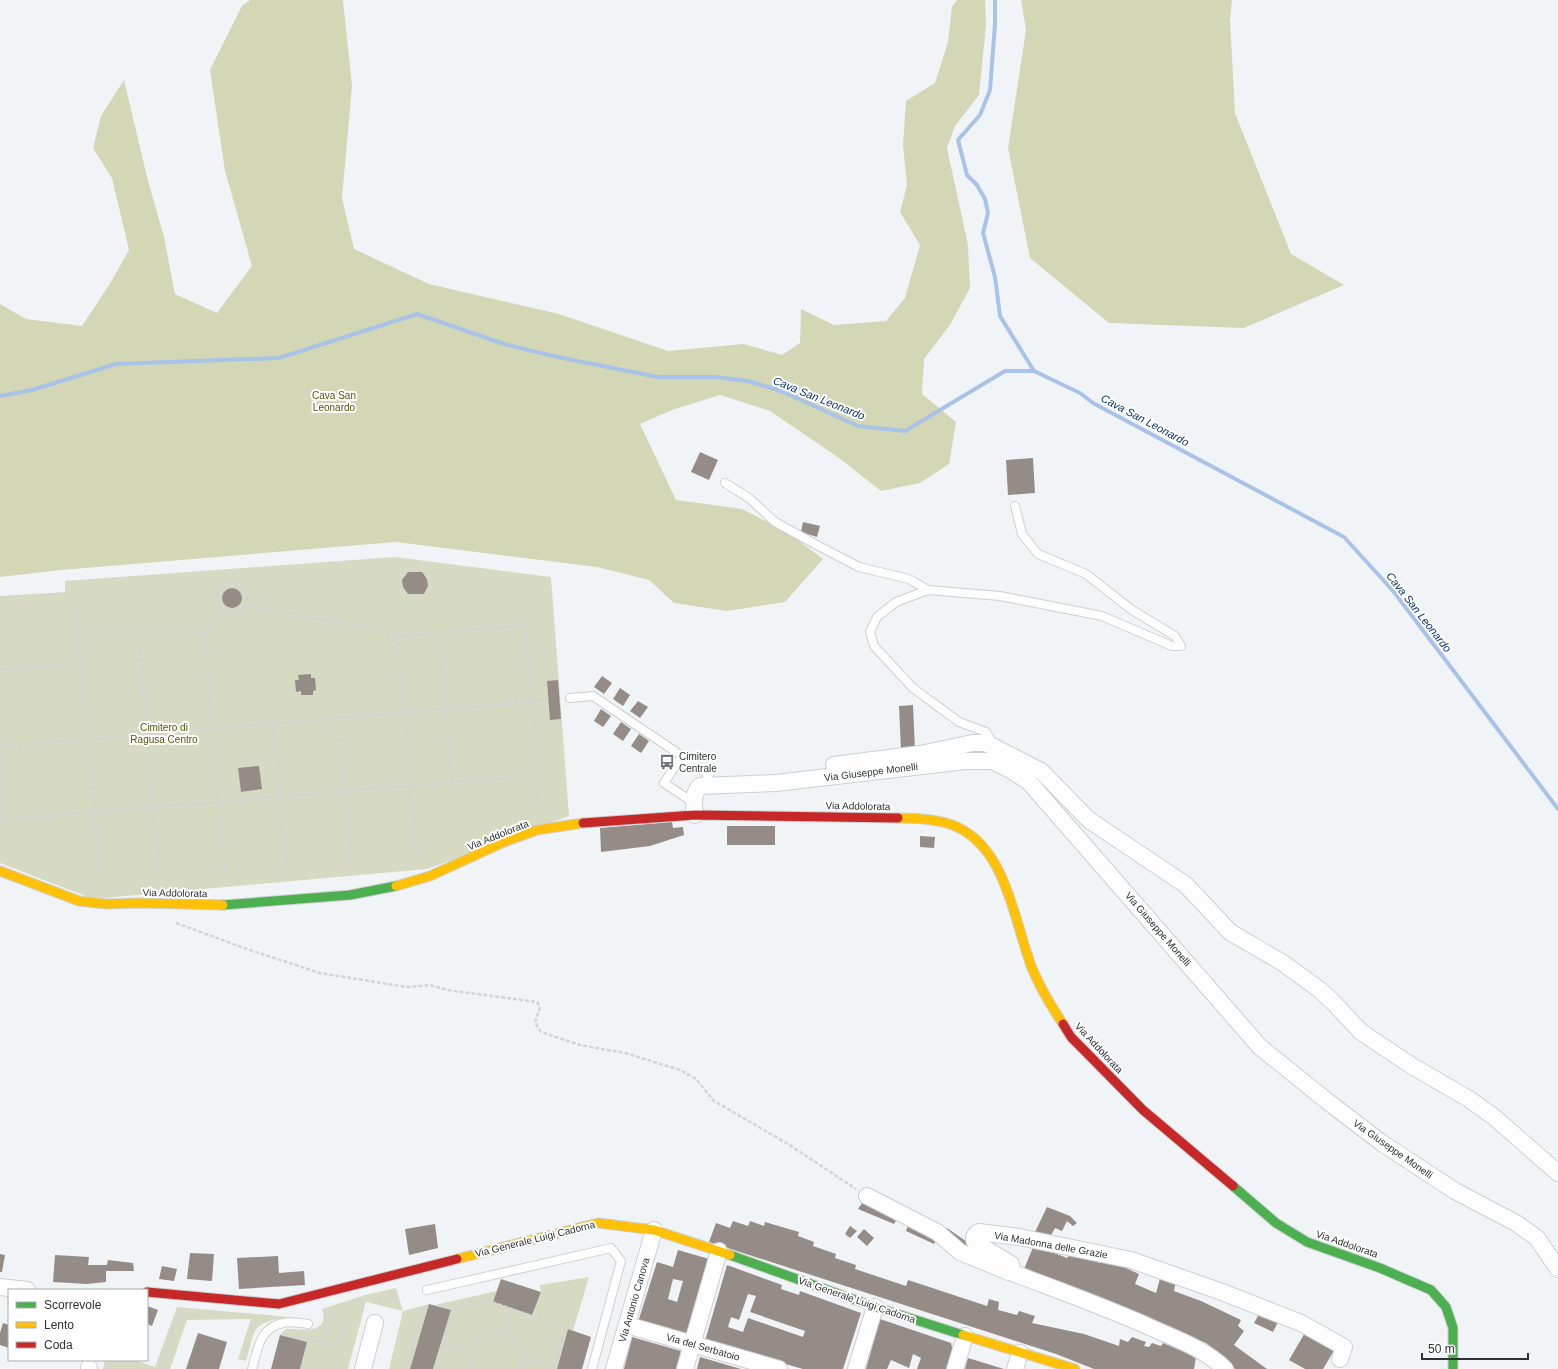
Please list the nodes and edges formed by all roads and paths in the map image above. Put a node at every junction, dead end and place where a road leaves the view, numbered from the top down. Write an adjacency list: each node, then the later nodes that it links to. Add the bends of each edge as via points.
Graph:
1 (725, 483): 3 (lane, via 749,498 775,522 815,544 859,567 909,579)
2 (1014, 506): 3 (lane, via 1022,534 1038,554 1086,574 1132,610 1176,636 1181,646 1172,646 1102,616 1000,596)
3 (928, 590): 26 (lane, via 896,602 877,617 870,632 874,646 913,688 959,722 986,732)
4 (74, 595): 12 (path)
5 (246, 605): 6 (path, via 234,614); 6 (path, via 245,590 238,584 227,584 219,590 217,599); 10 (path, via 364,626)
6 (224, 611): 9 (path)
7 (85, 632): 9 (path)
8 (440, 633): 10 (path); 16 (path, via 525,625); 17 (path)
9 (205, 634): 20 (path)
10 (397, 636): 18 (path)
11 (140, 652): 21 (path)
12 (81, 663): 13 (path); 24 (path)
13 (0, 670)
14 (570, 698): 27 (lane, via 593,696)
15 (548, 700): 16 (path)
16 (531, 701): 17 (path); 28 (path)
17 (446, 708): 18 (path); 29 (path)
18 (404, 712): 19 (path); 31 (path)
19 (274, 723): 20 (path); 34 (path)
20 (213, 728): 21 (path); 35 (path)
21 (147, 734): 24 (path); 36 (path)
22 (0, 738): 25 (path)
23 (341, 738): 33 (path)
24 (88, 739): 25 (path); 38 (path)
25 (0, 747): 40 (path)
26 (996, 748): 30 (street, via 985,743 973,743 920,754 801,770); 49 (street, via 1041,771 1089,820 1186,885 1230,932 1283,963 1320,990 1361,1032 1494,1117)
27 (682, 756): 32 (lane, via 709,775); 37 (lane, via 664,783)
28 (537, 775): 29 (path); 39 (path)
29 (452, 782): 31 (path)
30 (776, 783): 32 (street, Via Giuseppe Monelli); 53 (street, Via Giuseppe Monelli, via 965,760 992,761 1011,770 1029,782 1260,1047 1382,1143 1455,1191 1516,1223 1537,1238)
31 (410, 785): 33 (path); 41 (path)
32 (700, 786): 37 (street, via 696,791)
33 (345, 791): 34 (path); 42 (path)
34 (280, 796): 35 (path); 44 (path)
35 (219, 802): 36 (path); 47 (path)
36 (153, 807): 38 (path); 45 (path)
37 (695, 809): 46 (street, Via Addolorata, via 537,830 423,878 378,890 302,900 230,906 106,904 79,901); 101 (street, Via Addolorata, via 914,818 955,826 969,834 992,857 1002,874 1038,982 1054,1013 1071,1036 1143,1110 1276,1223 1307,1242 1432,1290 1446,1306 1453,1328)
38 (94, 812): 40 (path); 43 (path)
39 (541, 814)
40 (1, 820)
41 (416, 855)
42 (351, 862)
43 (98, 867)
44 (286, 867)
45 (159, 870)
46 (0, 871)
47 (225, 871)
48 (174, 922): 50 (path, via 320,974 406,986 430,985 447,990 537,1002 540,1007 535,1023 542,1032 580,1045 625,1053 680,1070 696,1079 714,1101 788,1144)
49 (1558, 1173)
50 (867, 1196): 54 (street, via 937,1232 960,1252)
51 (654, 1230): 52 (street, Via Generale Luigi Cadorna); 58 (street, Via Generale Luigi Cadorna, via 598,1223 279,1304); 69 (street, Via Antonio Canova)
52 (719, 1251): 63 (street, Via Generale Luigi Cadorna); 74 (street)
53 (1558, 1269)
54 (1012, 1273): 81 (street, Via Madonna delle Grazie, via 1010,1264 976,1243 976,1234 979,1232 1019,1237 1138,1262 1300,1323 1344,1347); 100 (street, via 1105,1307 1196,1347)
55 (0, 1287): 56 (street)
56 (18, 1289)
57 (427, 1290): 92 (lane, via 611,1248 621,1261)
58 (148, 1292)
59 (377, 1298): 60 (path)
60 (399, 1298)
61 (424, 1306): 88 (path)
62 (340, 1307): 66 (path, via 333,1309)
63 (875, 1307): 72 (street, Via Generale Luigi Cadorna); 96 (street)
64 (511, 1309): 71 (path); 75 (path, via 489,1301 454,1309); 83 (path, via 565,1328)
65 (180, 1311): 76 (path)
66 (331, 1314): 73 (path); 73 (path, via 342,1321 344,1335 336,1345)
67 (375, 1323): 87 (street)
68 (308, 1324): 85 (lane, via 284,1322 273,1326 262,1336)
69 (627, 1325): 74 (street, Via del Serbatoio); 93 (street, Via Antonio Canova)
70 (287, 1333): 73 (path)
71 (505, 1334): 77 (path, via 486,1335 478,1341); 80 (path, via 519,1345)
72 (964, 1336): 79 (street, Via Generale Luigi Cadorna); 97 (street)
73 (324, 1344)
74 (692, 1345): 94 (street); 95 (street, Via del Serbatoio)
75 (443, 1346): 77 (path); 89 (path)
76 (167, 1349): 78 (path); 84 (path)
77 (472, 1351): 90 (path)
78 (176, 1352)
79 (1020, 1353): 98 (street); 99 (street, Via Generale Luigi Cadorna)
80 (522, 1359): 83 (path); 91 (path)
81 (1340, 1359)
82 (301, 1366): 86 (path)
83 (554, 1367)
84 (159, 1369)
85 (252, 1369)
86 (316, 1369)
87 (363, 1369)
88 (406, 1369)
89 (437, 1369)
90 (474, 1369)
91 (519, 1369)
92 (592, 1369)
93 (614, 1369)
94 (685, 1369)
95 (779, 1369)
96 (856, 1369)
97 (955, 1369)
98 (1015, 1369)
99 (1075, 1369)
100 (1225, 1369)
101 (1453, 1369)

